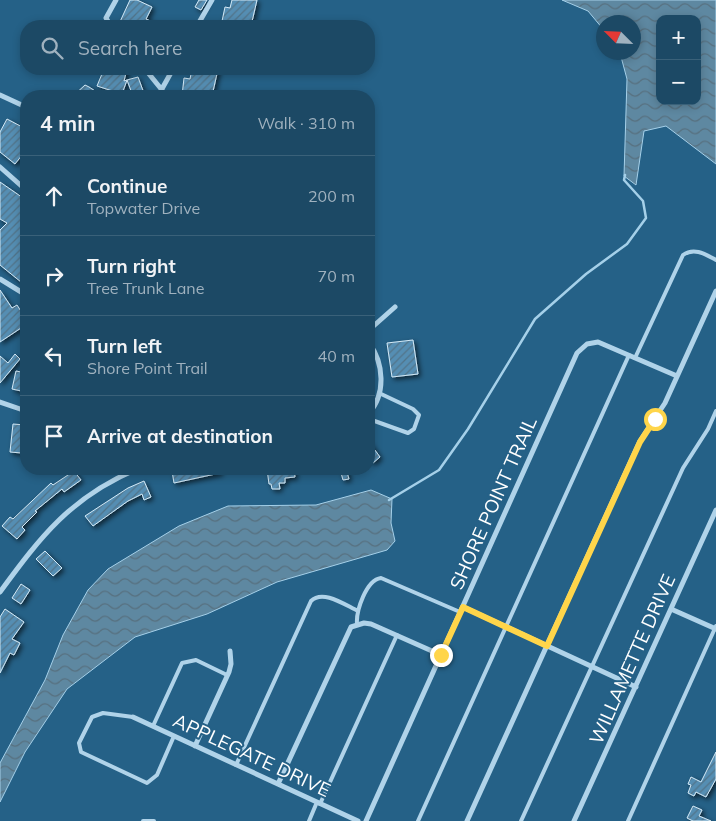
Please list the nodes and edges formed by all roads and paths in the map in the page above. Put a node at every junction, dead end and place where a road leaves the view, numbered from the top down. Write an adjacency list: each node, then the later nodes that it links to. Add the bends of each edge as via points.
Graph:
1 (116, 0): 3 (street)
2 (212, 0): 4 (street)
3 (107, 20)
4 (200, 20)
5 (150, 75): 7 (street)
6 (170, 75): 7 (street)
7 (162, 90)
8 (0, 95): 9 (street)
9 (20, 104)
10 (0, 167): 11 (street)
11 (20, 185)
12 (716, 260): 20 (lane, via 697,251 683,255)
13 (0, 279): 14 (street)
14 (20, 291)
15 (716, 291): 21 (street)
16 (396, 308): 17 (street)
17 (375, 325)
18 (375, 353): 22 (street, via 381,380)
19 (629, 355): 20 (street, SHORE POINT TRAIL); 32 (street, SHORE POINT TRAIL, via 593,342 577,353); 35 (lane)
20 (635, 358): 21 (street, SHORE POINT TRAIL)
21 (677, 376): 38 (street, via 665,403 640,442)
22 (379, 393): 24 (street); 27 (lane, via 419,415 414,429 408,433)
23 (0, 402): 25 (street)
24 (375, 406)
25 (20, 410)
26 (716, 411): 41 (lane, via 683,468)
27 (375, 421)
28 (122, 475): 30 (street, via 66,511 32,547)
29 (716, 510): 31 (street, WILLAMETTE DRIVE)
30 (0, 592)
31 (671, 609): 36 (street); 43 (street, WILLAMETTE DRIVE)
32 (461, 610): 33 (lane, via 380,578 370,584); 35 (street); 40 (street, SHORE POINT TRAIL)
33 (358, 611): 34 (lane); 48 (lane, via 324,596 311,601)
34 (357, 624): 37 (street, via 371,624); 49 (street, via 347,632)
35 (506, 627): 38 (street); 56 (lane)
36 (716, 628): 60 (lane)
37 (397, 635): 40 (street); 50 (lane)
38 (547, 646): 41 (street); 57 (street)
39 (230, 651): 42 (street, via 231,664)
40 (441, 655): 55 (street, SHORE POINT TRAIL)
41 (592, 667): 43 (street); 58 (lane)
42 (227, 674): 45 (lane, via 196,660 182,663); 47 (street)
43 (636, 687): 59 (street, WILLAMETTE DRIVE)
44 (133, 717): 45 (street, APPLEGATE DRIVE); 46 (lane, via 103,713 92,717 79,743 80,752 147,783 156,775)
45 (153, 726): 46 (street, APPLEGATE DRIVE)
46 (174, 736): 47 (street, APPLEGATE DRIVE)
47 (195, 746): 48 (street, APPLEGATE DRIVE)
48 (236, 765): 49 (street, APPLEGATE DRIVE)
49 (278, 784): 50 (street, APPLEGATE DRIVE)
50 (319, 803): 53 (lane); 54 (street, APPLEGATE DRIVE)
51 (143, 821): 52 (lane)
52 (154, 821)
53 (309, 821)
54 (358, 821)
55 (366, 821)
56 (418, 821)
57 (467, 821)
58 (521, 821)
59 (574, 821)
60 (628, 821)

